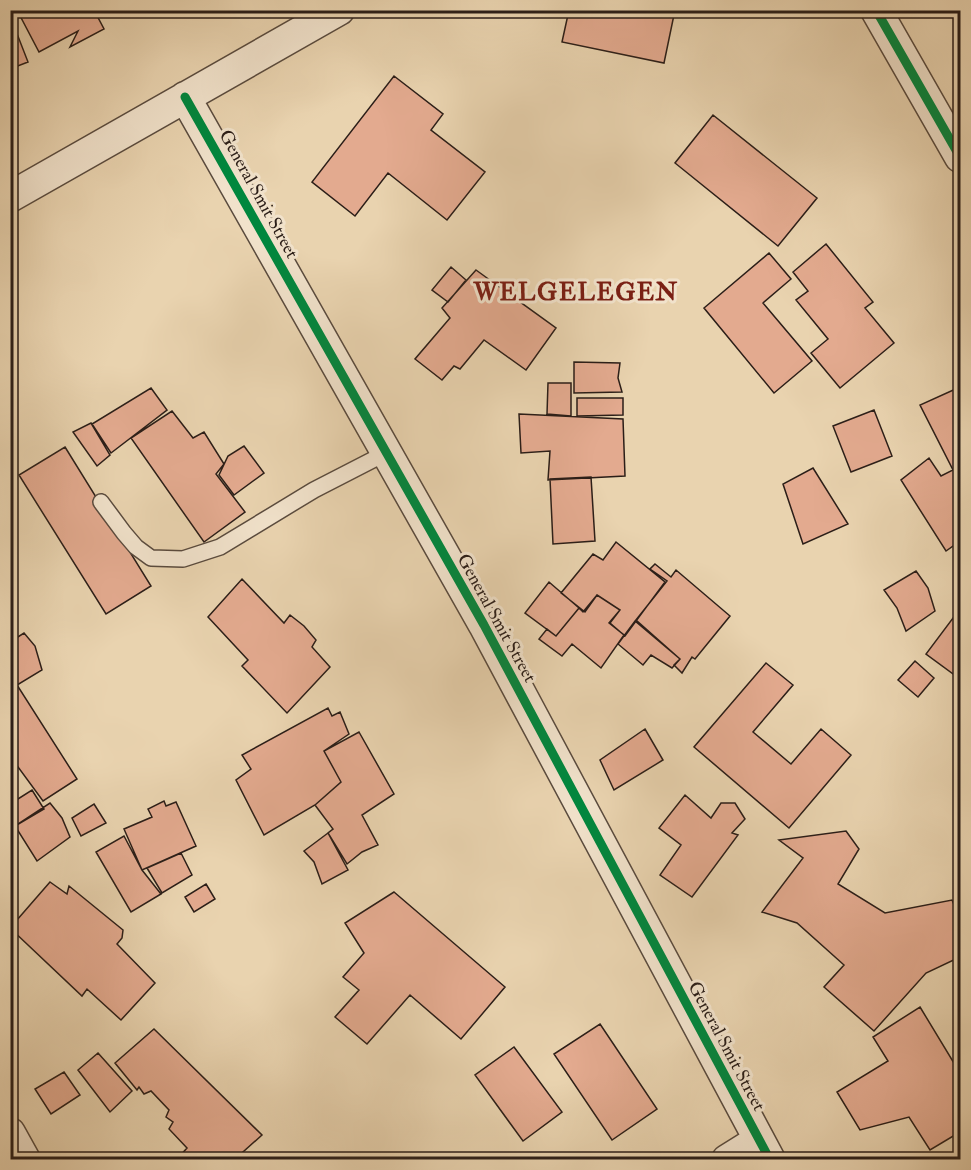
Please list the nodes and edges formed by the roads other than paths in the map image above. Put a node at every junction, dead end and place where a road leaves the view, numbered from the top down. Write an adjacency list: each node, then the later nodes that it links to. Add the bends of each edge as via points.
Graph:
1 (339, 10): 3 (street)
2 (876, 10): 4 (street)
3 (185, 98): 5 (street); 6 (street, General Smit Street)
4 (960, 158)
5 (10, 197)
6 (386, 453): 7 (lane, via 314,490 220,547 183,560 151,558 136,547); 9 (street, General Smit Street, via 484,625)
7 (101, 502)
8 (10, 1133): 10 (street)
9 (764, 1150): 11 (street)
10 (25, 1160)
11 (727, 1160)

